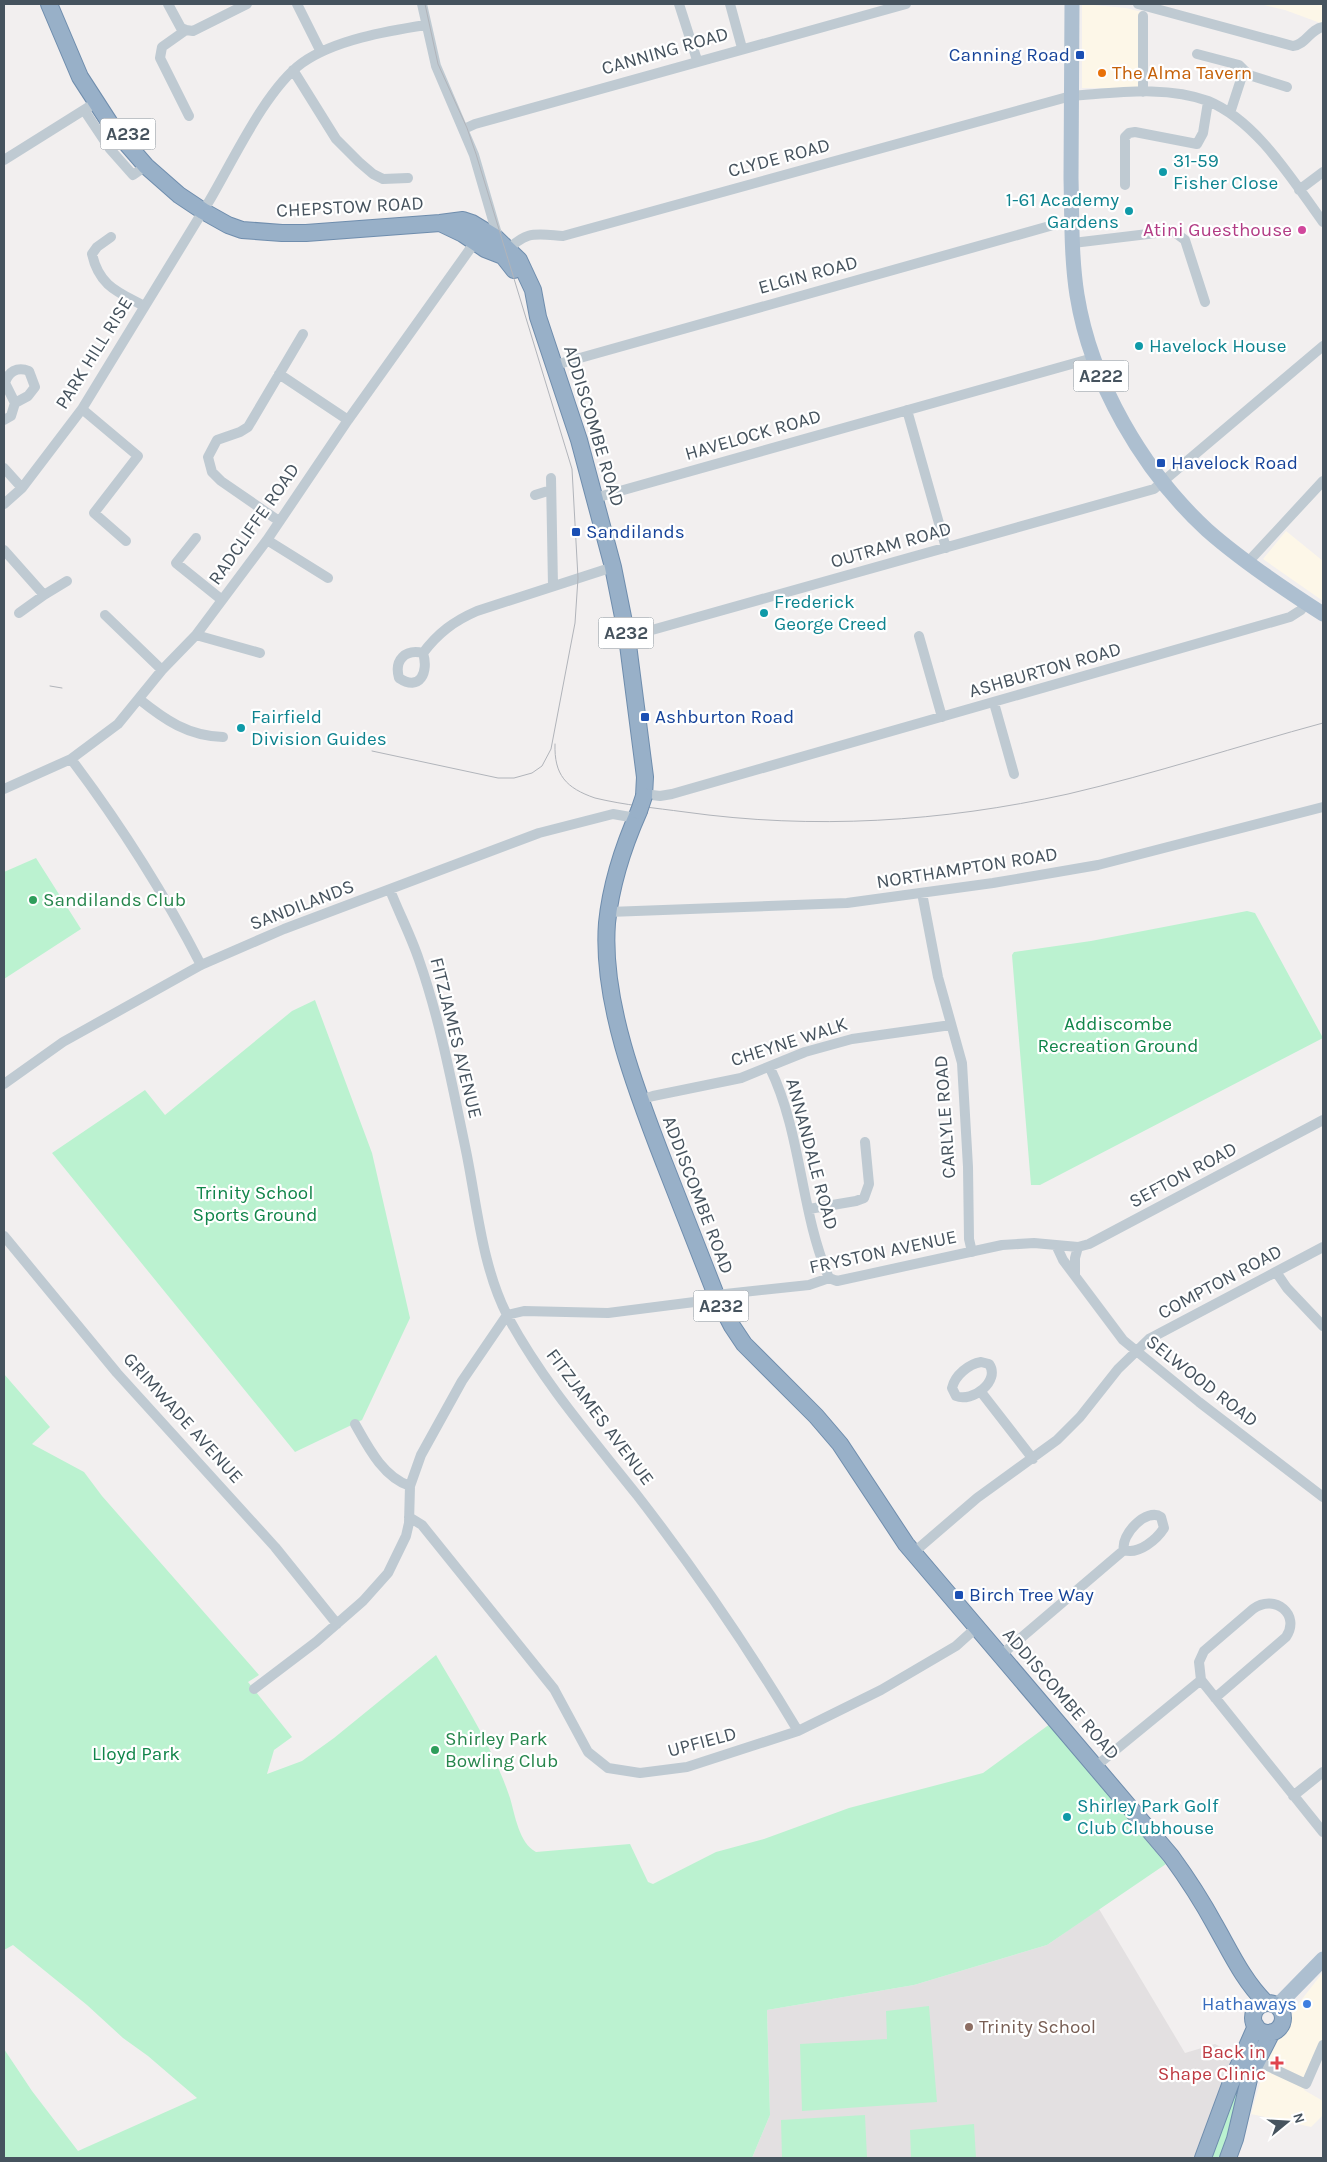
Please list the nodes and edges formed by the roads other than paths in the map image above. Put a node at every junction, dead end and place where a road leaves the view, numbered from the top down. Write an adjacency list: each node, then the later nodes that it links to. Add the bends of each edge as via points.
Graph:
1 (49, 4): 15 (highway, CHEPSTOW ROAD / A232)
2 (168, 4): 14 (street, via 180,28)
3 (247, 4): 14 (street, via 193,30)
4 (297, 4): 17 (street)
5 (422, 4): 12 (street, ADDISCOMBE ROAD)
6 (679, 4): 19 (street)
7 (730, 4): 16 (street)
8 (906, 4): 16 (street, CANNING ROAD)
9 (1072, 4): 24 (main road, A222)
10 (1138, 4): 13 (street, via 1293,46 1298,46)
11 (1143, 16): 23 (street)
12 (426, 25): 17 (street, PARK HILL RISE, via 344,43); 29 (street, ADDISCOMBE ROAD, via 436,66)
13 (1323, 27)
14 (186, 30): 28 (street, via 162,47 160,58)
15 (68, 45): 26 (highway, CHEPSTOW ROAD / A232); 35 (highway, CHEPSTOW ROAD / A232, via 115,118 145,154)
16 (742, 48): 19 (street, CANNING ROAD)
17 (321, 52): 20 (street, PARK HILL RISE)
18 (1197, 54): 21 (street, via 1239,65)
19 (697, 60): 29 (street, CANNING ROAD, via 475,124)
20 (293, 70): 32 (street, via 329,129 347,151 378,178); 35 (street, PARK HILL RISE, via 274,92)
21 (1244, 70): 22 (street, via 1249,75); 27 (street)
22 (1287, 87)
23 (1143, 92): 24 (street, CLYDE ROAD); 25 (street, CLYDE ROAD, via 1194,97)
24 (1071, 96): 36 (main road, A222); 41 (street, CLYDE ROAD, via 563,236 531,234)
25 (1208, 102): 27 (street, CLYDE ROAD); 33 (street, via 1203,133 1197,144 1129,133 1126,137)
26 (90, 106): 30 (street); 35 (highway, CHEPSTOW ROAD / A232, via 146,166 180,195)
27 (1230, 113): 34 (street, CLYDE ROAD, via 1266,147)
28 (189, 116)
29 (464, 130): 41 (street, ADDISCOMBE ROAD)
30 (4, 160)
31 (1323, 172): 34 (street)
32 (408, 178)
33 (1125, 184)
34 (1300, 190): 37 (street, CLYDE ROAD)
35 (205, 207): 38 (highway, CHEPSTOW ROAD / A232, via 228,225 242,230 306,233 459,219 472,223); 43 (street, PARK HILL RISE)
36 (1071, 220): 40 (main road, A222); 47 (street, ELGIN ROAD)
37 (1323, 222)
38 (479, 236): 41 (highway, ADDISCOMBE ROAD / A232); 53 (street, RADCLIFFE ROAD)
39 (111, 237): 43 (street, via 96,247 92,254 97,269 110,288)
40 (1073, 243): 42 (street, via 1172,231 1185,240); 46 (main road, A222, via 1077,295)
41 (504, 248): 47 (highway, ADDISCOMBE ROAD / A232, via 519,260 526,272)
42 (1205, 302)
43 (144, 306): 50 (street, PARK HILL RISE)
44 (303, 334): 48 (street)
45 (1323, 346): 57 (street, OUTRAM ROAD)
46 (1093, 358): 51 (street, HAVELOCK ROAD); 57 (main road, A222, via 1122,420)
47 (555, 365): 61 (highway, ADDISCOMBE ROAD / A232)
48 (279, 374): 53 (street); 63 (street, via 248,427 217,440 208,457 212,472 221,481)
49 (15, 403): 52 (street, via 10,416)
50 (82, 409): 58 (street, PARK HILL RISE); 66 (street, via 138,456 94,513)
51 (907, 410): 61 (street, HAVELOCK ROAD); 67 (street)
52 (4, 420)
53 (348, 420): 63 (street, RADCLIFFE ROAD)
54 (4, 468): 58 (street)
55 (551, 478): 59 (street)
56 (1323, 481): 69 (street)
57 (1162, 483): 67 (street, OUTRAM ROAD, via 1154,489); 69 (main road, A222, via 1208,531)
58 (22, 488): 62 (street, PARK HILL RISE)
59 (551, 490): 60 (street); 73 (street)
60 (535, 495)
61 (596, 498): 70 (highway, ADDISCOMBE ROAD / A232)
62 (4, 504)
63 (279, 521): 65 (street, RADCLIFFE ROAD)
64 (196, 538): 75 (street, via 176,563)
65 (267, 540): 71 (street); 75 (street, RADCLIFFE ROAD)
66 (126, 541)
67 (946, 548): 82 (street, OUTRAM ROAD)
68 (4, 550): 74 (street)
69 (1248, 562): 76 (main road, A222)
70 (613, 567): 73 (street); 82 (highway, ADDISCOMBE ROAD / A232)
71 (328, 578)
72 (67, 581): 74 (street)
73 (553, 586): 84 (street, via 460,618 445,628)
74 (44, 594): 77 (street)
75 (222, 600): 80 (street, RADCLIFFE ROAD)
76 (1305, 603): 78 (main road, A222); 87 (street, ASHBURTON ROAD, via 1290,617)
77 (19, 613)
78 (1323, 614)
79 (105, 615): 85 (street)
80 (196, 635): 83 (street); 85 (street, RADCLIFFE ROAD)
81 (919, 636): 88 (street)
82 (627, 637): 93 (highway, ADDISCOMBE ROAD / A232, via 645,778)
83 (260, 653)
84 (423, 653)
85 (162, 670): 86 (street, RADCLIFFE ROAD)
86 (139, 698): 89 (street, via 166,720 204,737); 90 (street, RADCLIFFE ROAD, via 118,724)
87 (994, 703): 88 (street, ASHBURTON ROAD); 91 (street)
88 (942, 718): 93 (street, ASHBURTON ROAD, via 660,796)
89 (222, 737)
90 (71, 759): 92 (street, RADCLIFFE ROAD); 98 (street, via 136,852 175,914)
91 (1014, 774)
92 (4, 789)
93 (641, 805): 95 (street, SANDILANDS, via 540,833); 97 (highway, ADDISCOMBE ROAD / A232, via 616,873)
94 (1323, 807): 96 (street, NORTHAMPTON ROAD, via 1086,867)
95 (390, 890): 98 (street, SANDILANDS, via 284,929); 115 (street, FITZJAMES AVENUE, via 420,962 444,1048 485,1254)
96 (922, 893): 97 (street, NORTHAMPTON ROAD, via 847,903); 99 (street, CARLYLE ROAD)
97 (609, 912): 102 (highway, ADDISCOMBE ROAD / A232, via 607,950 610,978 622,1040)
98 (201, 965): 101 (street, SANDILANDS, via 63,1042)
99 (951, 1025): 100 (street, CHEYNE WALK, via 852,1039 805,1052); 110 (street, CARLYLE ROAD, via 963,1072)
100 (770, 1068): 102 (street, CHEYNE WALK, via 729,1081); 105 (street, ANNANDALE ROAD, via 792,1132)
101 (4, 1084)
102 (640, 1100): 114 (highway, ADDISCOMBE ROAD / A232)
103 (1323, 1120): 108 (street, SEFTON ROAD, via 1094,1242)
104 (865, 1142): 105 (street, via 870,1184 864,1198)
105 (809, 1209): 113 (street, ANNANDALE ROAD)
106 (4, 1236): 126 (street, GRIMWADE AVENUE, via 117,1373 275,1547)
107 (1056, 1245): 108 (street, SEFTON ROAD); 110 (street, FRYSTON AVENUE, via 1011,1244); 112 (street, SELWOOD ROAD)
108 (1078, 1247): 112 (street)
109 (1323, 1247): 111 (street, COMPTON ROAD)
110 (972, 1252): 113 (street, FRYSTON AVENUE, via 837,1281)
111 (1276, 1272): 116 (street); 117 (street, COMPTON ROAD, via 1157,1334)
112 (1075, 1276): 117 (street, SELWOOD ROAD, via 1114,1331)
113 (829, 1278): 114 (street, FRYSTON AVENUE, via 809,1285)
114 (717, 1297): 115 (street, FRYSTON AVENUE, via 608,1313 524,1310); 125 (highway, ADDISCOMBE ROAD / A232, via 751,1352 840,1444)
115 (507, 1315): 121 (street, via 462,1381 424,1449); 132 (street, FITZJAMES AVENUE, via 550,1386 638,1496 718,1604)
116 (1323, 1326)
117 (1135, 1351): 120 (street, via 1075,1423); 122 (street, SELWOOD ROAD)
118 (981, 1392): 120 (street)
119 (355, 1424): 121 (street, via 382,1465 400,1483)
120 (1033, 1459): 125 (street, via 968,1505)
121 (410, 1486): 123 (street)
122 (1323, 1497)
123 (409, 1516): 126 (street, via 408,1532 386,1576); 132 (street, UPFIELD, via 422,1525 554,1689 588,1752 608,1768 640,1773 686,1768)
124 (1124, 1550): 128 (street)
125 (913, 1554): 127 (highway, ADDISCOMBE ROAD / A232)
126 (337, 1624): 130 (street)
127 (977, 1628): 128 (highway, ADDISCOMBE ROAD / A232); 132 (street, UPFIELD, via 956,1646 890,1685)
128 (1001, 1655): 133 (highway, ADDISCOMBE ROAD / A232)
129 (1201, 1680): 131 (street); 131 (street, via 1199,1662 1204,1651 1247,1614 1265,1602 1285,1610 1290,1624 1286,1637); 133 (street)
130 (254, 1689)
131 (1215, 1698): 135 (street)
132 (798, 1731)
133 (1096, 1766): 138 (highway, ADDISCOMBE ROAD / A232, via 1182,1871)
134 (1323, 1772): 135 (street)
135 (1293, 1796): 136 (street)
136 (1323, 1832)
137 (1323, 1959): 139 (main road)
138 (1237, 1967): 139 (highway, ADDISCOMBE ROAD / A232, via 1254,1990); 140 (highway, ADDISCOMBE ROAD / A232)
139 (1272, 2004): 140 (highway, via 1259,2006); 141 (highway, via 1282,2012 1283,2021)
140 (1255, 2021): 141 (highway, via 1266,2032); 144 (highway, via 1250,2045 1230,2085)
141 (1272, 2032): 143 (highway)
142 (1323, 2045): 143 (street, via 1306,2084)
143 (1257, 2061): 145 (highway)
144 (1204, 2158)
145 (1228, 2158)

